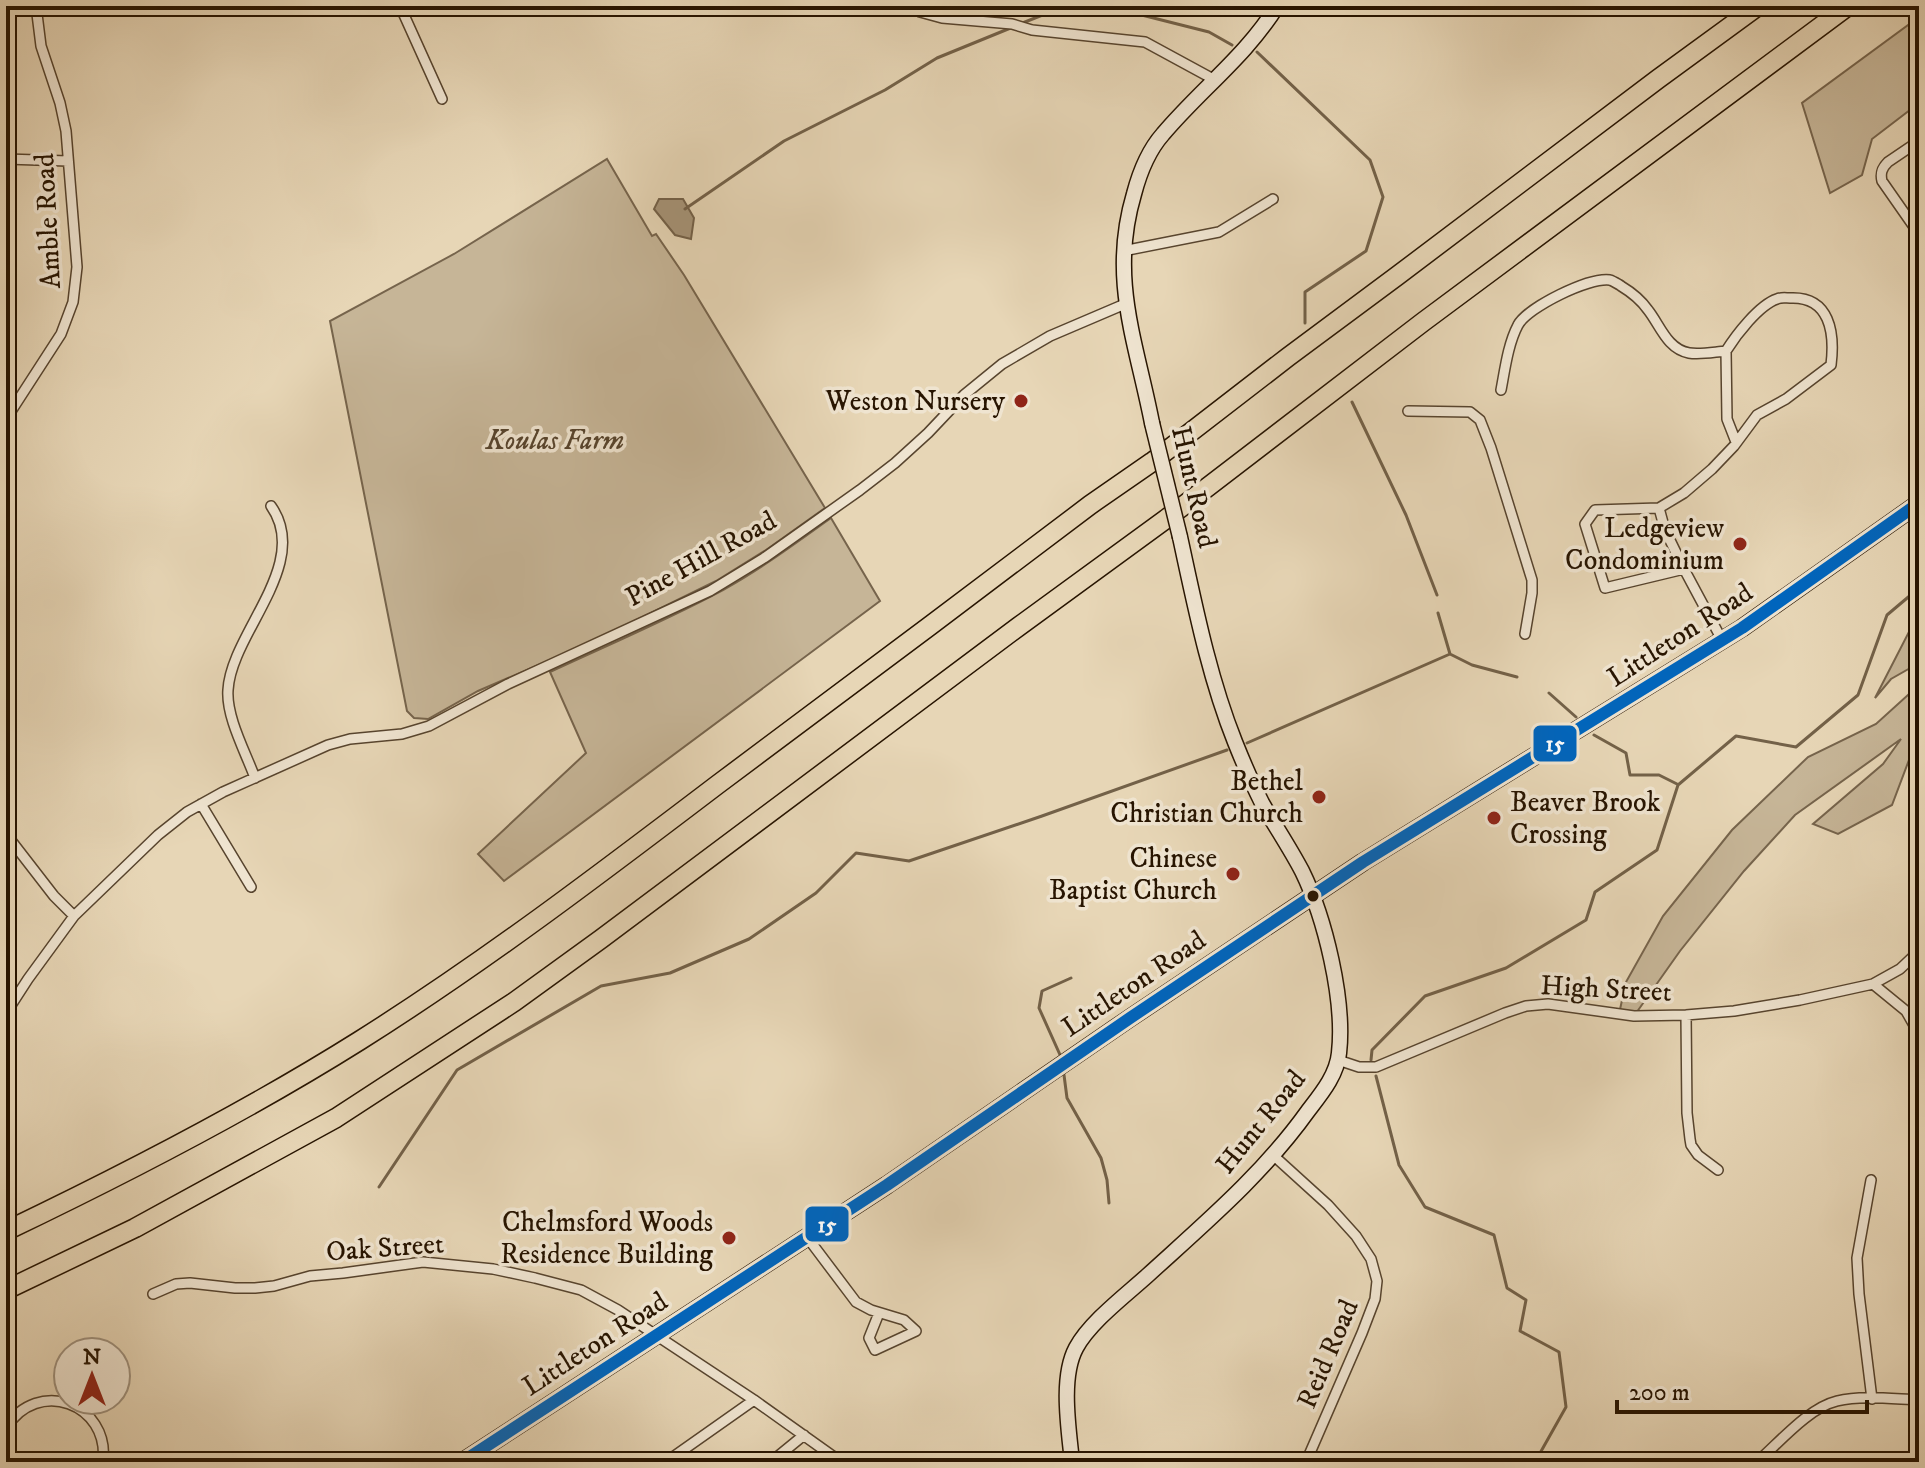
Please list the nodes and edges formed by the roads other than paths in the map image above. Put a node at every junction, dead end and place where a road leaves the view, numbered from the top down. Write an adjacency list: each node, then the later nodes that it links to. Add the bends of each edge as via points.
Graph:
1 (36, 6): 11 (street, Amble Road, via 41,46 66,131)
2 (400, 6): 8 (street)
3 (911, 6): 7 (street, via 942,18 1145,42)
4 (1277, 6): 7 (street)
5 (1850, 6): 44 (highway, via 514,1002 336,1118 135,1228)
6 (1753, 9): 42 (highway, via 437,991 221,1123)
7 (1215, 80): 14 (street, via 1150,150 1131,203)
8 (442, 99)
9 (1919, 141): 13 (street, via 1881,173)
10 (6, 159): 11 (street)
11 (68, 161): 19 (street, Amble Road, via 77,267 73,302 61,334)
12 (1273, 199): 14 (street, via 1219,232)
13 (1919, 233)
14 (1123, 251): 15 (street)
15 (1125, 304): 27 (street, Pine Hill Road, via 1050,336 1002,364 895,463 821,520 710,591 429,726 342,740); 31 (street, Hunt Road, bridge, via 1213,672 1261,800)
16 (1726, 351): 17 (street, via 1688,353 1673,346 1633,294 1610,280 1594,281 1556,297 1519,322); 20 (street, via 1727,419); 20 (street, via 1739,329 1777,299 1805,297 1826,317 1834,343 1831,365 1757,415)
17 (1501, 390)
18 (1408, 411): 25 (street, via 1470,412 1480,420 1532,580)
19 (6, 419)
20 (1736, 442): 23 (street, via 1684,493)
21 (1919, 503): 26 (main road, Littleton Road)
22 (271, 506): 27 (street, via 282,531 280,559 234,663 228,691 230,711)
23 (1659, 508): 24 (street); 24 (street, via 1595,510 1585,524 1605,588)
24 (1684, 569): 26 (street)
25 (1525, 634)
26 (1722, 640): 31 (main road, Littleton Road)
27 (255, 778): 28 (street, Pine Hill Road)
28 (201, 804): 30 (street); 32 (street, Pine Hill Road, via 166,828)
29 (6, 834): 32 (street)
30 (251, 887)
31 (1312, 896): 38 (street, Hunt Road, via 1338,997); 43 (main road, Littleton Road)
32 (74, 916): 35 (street, Pine Hill Road)
33 (1919, 951): 34 (street, High Street)
34 (1873, 984): 36 (street, High Street, via 1764,1007); 37 (street, via 1906,1011)
35 (6, 1013)
36 (1686, 1015): 38 (street, High Street, via 1634,1016 1537,1005 1505,1013 1376,1067); 40 (street, via 1691,1145)
37 (1919, 1034)
38 (1338, 1060): 39 (street, Hunt Road, via 1325,1088)
39 (1274, 1156): 58 (street, Hunt Road, via 1112,1308 1075,1350 1068,1374); 59 (street, Reid Road, via 1356,1236 1377,1281 1362,1333)
40 (1718, 1170)
41 (1871, 1180): 48 (street, via 1857,1258)
42 (6, 1231)
43 (807, 1237): 46 (street, via 856,1302); 47 (main road, Littleton Road)
44 (6, 1290)
45 (153, 1294): 47 (street, Oak Street, via 176,1284 255,1288 423,1262 493,1269 581,1290)
46 (879, 1313): 46 (street, via 904,1320 916,1331 875,1350 869,1338)
47 (658, 1335): 49 (street, Oak Street); 53 (main road, Littleton Road)
48 (1872, 1399): 50 (street); 60 (street, via 1821,1407)
49 (754, 1400): 52 (street, Oak Street); 55 (street)
50 (1919, 1400)
51 (6, 1428): 54 (street, via 30,1405 68,1403 97,1426)
52 (804, 1435): 56 (street); 57 (street, Oak Street)
53 (468, 1461)
54 (103, 1462)
55 (666, 1462)
56 (771, 1462)
57 (841, 1462)
58 (1072, 1462)
59 (1306, 1462)
60 (1757, 1462)

